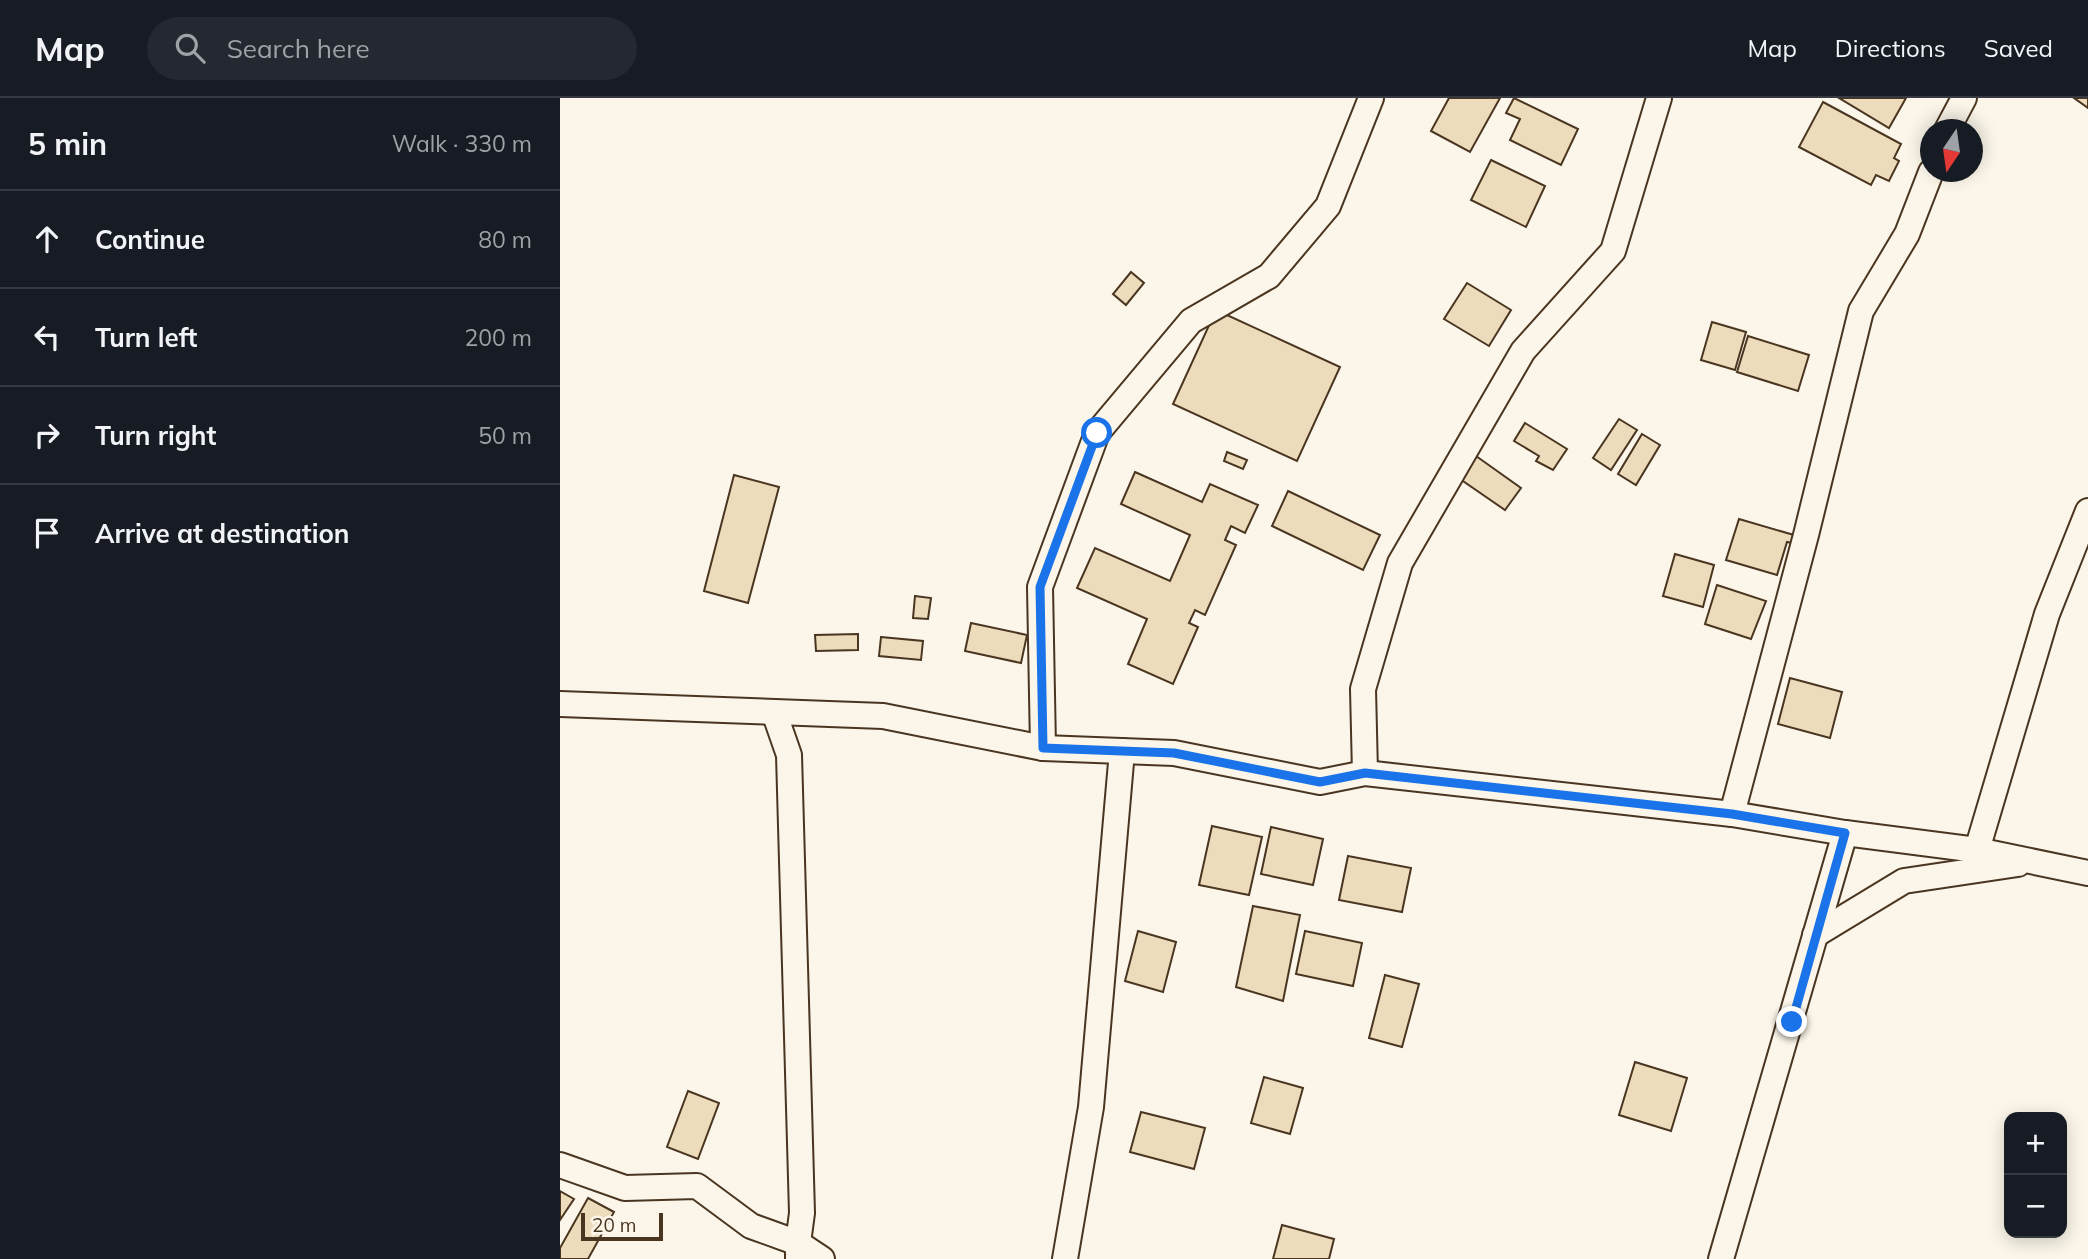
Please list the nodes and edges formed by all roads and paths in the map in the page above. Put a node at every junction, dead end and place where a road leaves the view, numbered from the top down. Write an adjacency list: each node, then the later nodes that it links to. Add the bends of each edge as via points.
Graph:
1 (1371, 98): 9 (street, via 1328,206 1269,275 1191,321 1097,433 1040,587)
2 (1659, 98): 11 (street, via 1613,251 1523,351 1400,563 1363,689)
3 (1964, 98): 4 (street)
4 (1953, 119)
5 (1927, 182): 12 (street, via 1907,234 1861,310)
6 (2088, 510): 14 (street, via 2047,614)
7 (560, 704): 8 (street)
8 (774, 712): 9 (street, via 883,716); 19 (street, via 789,755 802,1213)
9 (1043, 748): 10 (street)
10 (1122, 751): 11 (street, via 1174,753 1320,782); 21 (street, via 1091,1107)
11 (1365, 773): 12 (street)
12 (1732, 814): 13 (street)
13 (1845, 833): 14 (street); 17 (street)
14 (1978, 850): 15 (street)
15 (2033, 862): 16 (street); 17 (street, via 1904,881)
16 (2088, 873)
17 (1815, 935): 22 (street)
18 (560, 1165): 19 (street, via 625,1188 697,1186 751,1226)
19 (798, 1251): 20 (street)
20 (822, 1259)
21 (1065, 1259)
22 (1721, 1259)

